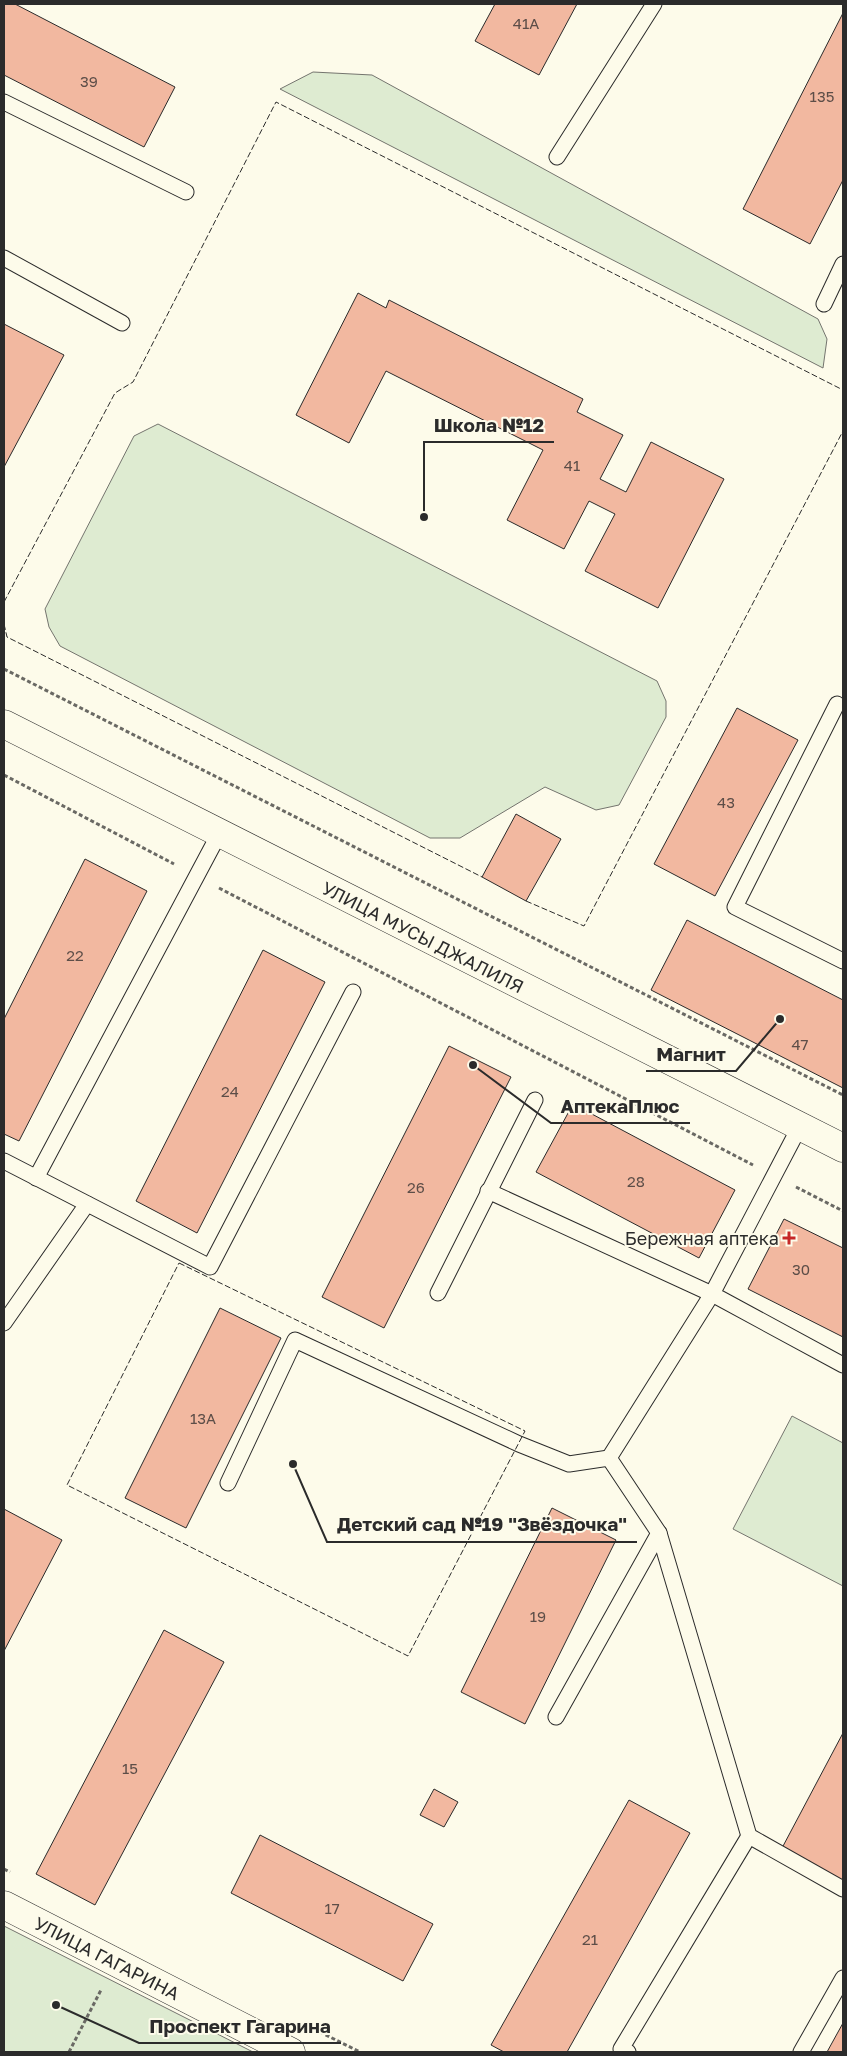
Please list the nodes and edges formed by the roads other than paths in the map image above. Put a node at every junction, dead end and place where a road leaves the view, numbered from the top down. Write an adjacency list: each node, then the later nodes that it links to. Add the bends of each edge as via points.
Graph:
1 (654, 4): 3 (lane)
2 (4, 102): 4 (lane)
3 (557, 157)
4 (186, 192)
5 (4, 258): 8 (lane)
6 (843, 264): 7 (lane)
7 (824, 304)
8 (122, 322)
9 (837, 704): 12 (lane, via 735,907)
10 (4, 724): 11 (street, УЛИЦА МУСЫ ДЖАЛИЛЯ)
11 (219, 834): 15 (street, УЛИЦА МУСЫ ДЖАЛИЛЯ); 18 (lane)
12 (843, 961)
13 (353, 992): 20 (lane, via 210,1268)
14 (535, 1100): 19 (lane)
15 (800, 1126): 16 (street, УЛИЦА МУСЫ ДЖАЛИЛЯ); 22 (lane)
16 (843, 1148)
17 (4, 1162): 18 (lane)
18 (36, 1178): 20 (lane)
19 (488, 1191): 21 (lane); 22 (lane)
20 (87, 1204): 23 (lane)
21 (438, 1293)
22 (712, 1294): 24 (lane); 25 (lane)
23 (4, 1323)
24 (843, 1365)
25 (609, 1458): 26 (lane, via 570,1464 519,1444 295,1340); 27 (lane)
26 (228, 1483)
27 (659, 1533): 28 (lane); 29 (lane)
28 (556, 1717)
29 (749, 1836): 30 (lane); 34 (lane, via 622,2049)
30 (843, 1888)
31 (4, 1905): 33 (street, УЛИЦА ГАГАРИНА)
32 (843, 1978): 35 (lane)
33 (291, 2052)
34 (628, 2052)
35 (801, 2052)

